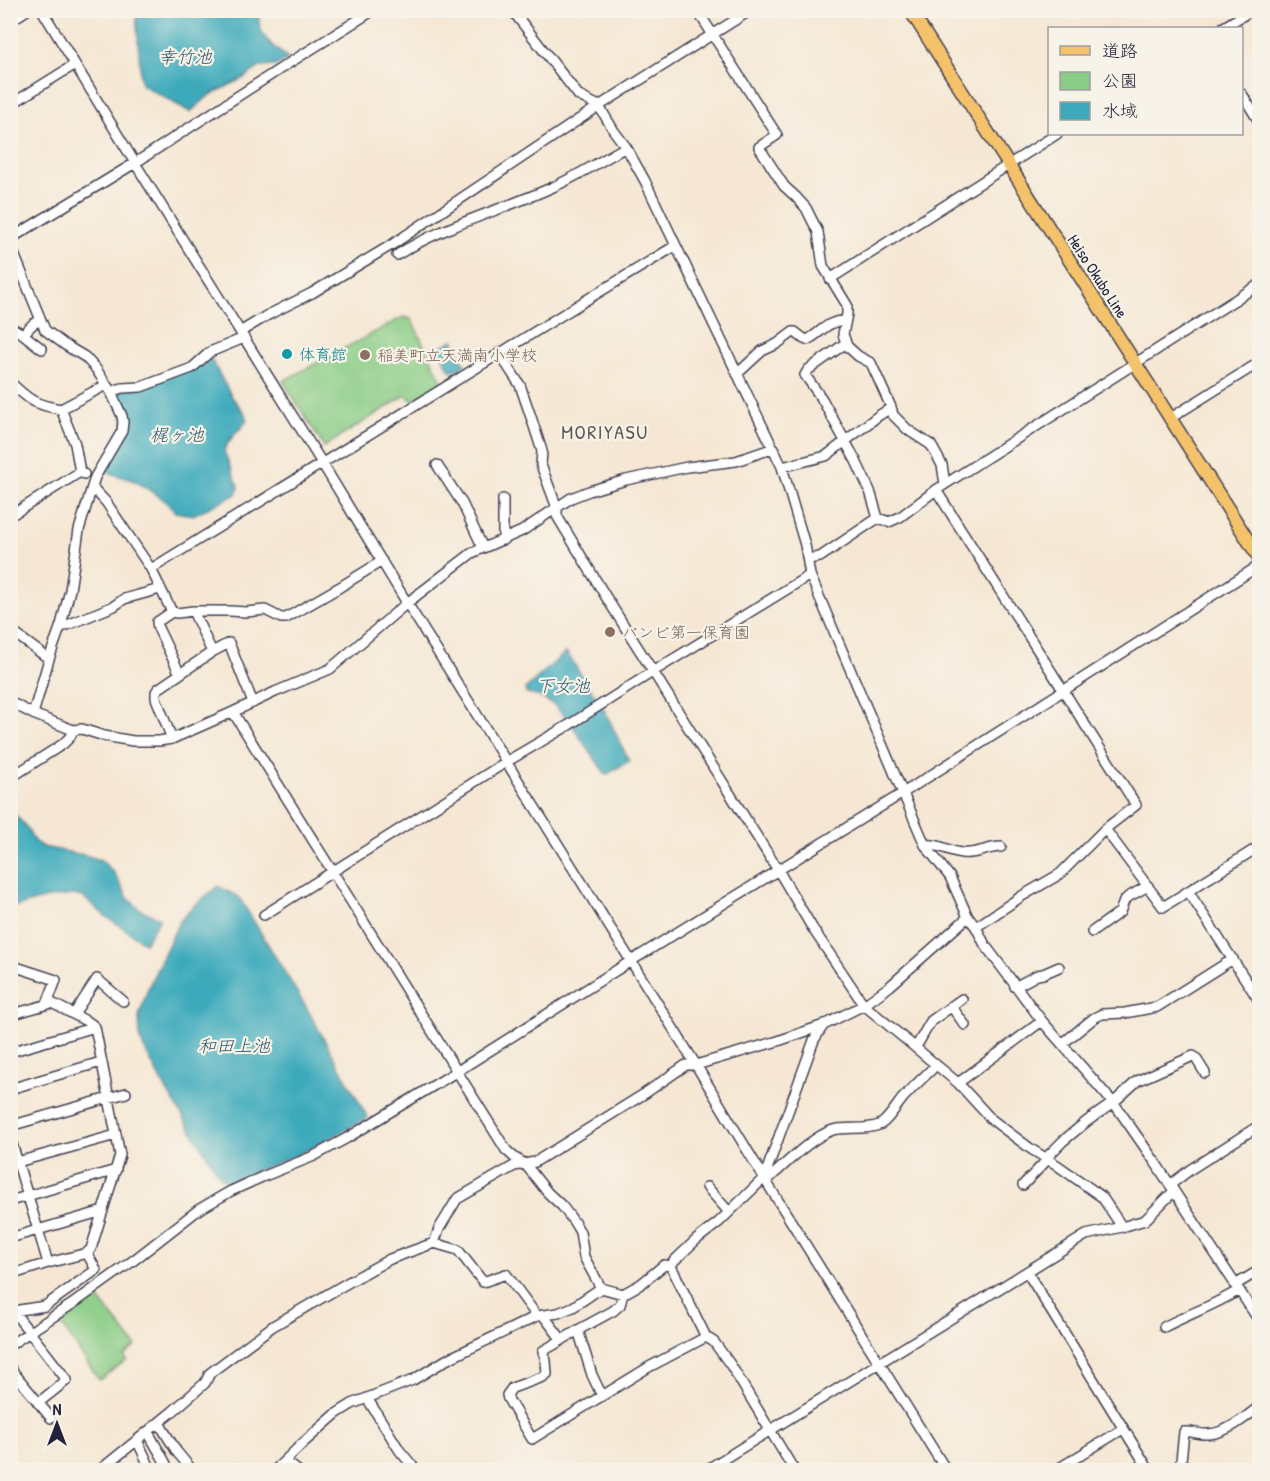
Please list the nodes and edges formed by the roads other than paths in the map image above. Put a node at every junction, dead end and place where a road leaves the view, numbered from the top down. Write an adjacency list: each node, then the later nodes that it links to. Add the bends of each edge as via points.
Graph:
1 (27, 10): 9 (street)
2 (42, 10): 12 (street)
3 (374, 10): 19 (street)
4 (512, 10): 15 (street, via 579,96)
5 (697, 10): 11 (street)
6 (751, 10): 11 (street)
7 (910, 10): 20 (main road, Heiso Okubo Line)
8 (1252, 10): 10 (street)
9 (10, 21)
10 (1224, 27)
11 (713, 35): 15 (street); 27 (street, via 777,135 759,147 784,186 812,218 823,266)
12 (74, 65): 14 (street); 19 (street)
13 (1243, 96): 16 (street)
14 (10, 105)
15 (599, 106): 18 (street); 21 (street)
16 (1260, 123)
17 (1055, 135): 20 (street)
18 (626, 147): 22 (street, via 555,186); 25 (street)
19 (135, 163): 23 (street); 33 (street)
20 (1007, 165): 27 (street); 38 (main road, Heiso Okubo Line)
21 (446, 208): 22 (street); 33 (street)
22 (456, 226): 26 (street)
23 (10, 239)
24 (10, 244): 29 (street)
25 (675, 246): 36 (street); 39 (street)
26 (397, 255)
27 (830, 279): 30 (street, via 847,305)
28 (1260, 284): 38 (street)
29 (41, 320): 32 (street); 41 (street, via 45,330 85,357)
30 (845, 321): 34 (street); 39 (street, via 827,325 807,340 793,332 762,351)
31 (12, 330): 32 (street)
32 (23, 334): 35 (street)
33 (242, 335): 41 (street, via 210,352 192,368 141,387); 47 (street)
34 (846, 343): 43 (street, via 872,363); 45 (street, via 805,375)
35 (42, 350)
36 (500, 353): 47 (street); 55 (street, via 528,406)
37 (1260, 362): 44 (street)
38 (1135, 363): 44 (main road, Heiso Okubo Line); 52 (street)
39 (737, 374): 46 (street)
40 (10, 382): 42 (street, via 27,398)
41 (108, 389): 42 (street); 51 (street, via 122,416 122,431)
42 (61, 409): 50 (street, via 75,444)
43 (892, 410): 45 (street); 52 (street, via 892,415 908,430 931,445 942,465)
44 (1169, 419): 61 (main road, Heiso Okubo Line)
45 (845, 440): 49 (street, via 826,456); 57 (street, via 870,491)
46 (774, 448): 49 (street); 55 (street, via 736,461 626,480 571,498)
47 (322, 462): 62 (street); 64 (street)
48 (437, 465): 59 (street, via 462,503)
49 (782, 466): 60 (street)
50 (80, 472): 51 (street); 56 (street)
51 (93, 482): 64 (street); 70 (street, via 79,530)
52 (945, 484): 53 (street)
53 (936, 490): 57 (street, via 900,517 889,522); 76 (street)
54 (503, 499): 58 (street)
55 (557, 508): 58 (street); 74 (street, via 556,516)
56 (10, 516)
57 (878, 518): 60 (street, via 820,557)
58 (503, 540): 59 (street)
59 (483, 548): 67 (street)
60 (808, 559): 65 (street)
61 (1260, 559)
62 (382, 561): 67 (street); 68 (street, via 286,618 265,610)
63 (1260, 566): 76 (street)
64 (151, 569): 66 (street)
65 (810, 575): 74 (street); 85 (street)
66 (160, 589): 69 (street); 70 (street)
67 (407, 603): 78 (street, via 330,669); 83 (street)
68 (193, 611): 69 (street); 72 (street)
69 (172, 612): 75 (street, via 157,622)
70 (61, 625): 73 (street)
71 (10, 630): 73 (street)
72 (212, 652): 75 (street); 78 (street, via 229,643)
73 (49, 659): 80 (street)
74 (654, 672): 83 (street); 90 (street)
75 (180, 674): 82 (street, via 156,692)
76 (1063, 691): 85 (street); 86 (street, via 1136,805)
77 (10, 702): 80 (street)
78 (253, 703): 79 (street)
79 (233, 712): 82 (street); 91 (street)
80 (33, 714): 81 (street)
81 (73, 730): 82 (street, via 133,741); 84 (street, via 63,744)
82 (172, 739)
83 (506, 762): 91 (street); 99 (street)
84 (10, 778)
85 (903, 793): 87 (street); 90 (street)
86 (1105, 829): 92 (street); 96 (street, via 1060,874)
87 (925, 845): 89 (street, via 962,853); 95 (street, via 950,878)
88 (1260, 846): 93 (street)
89 (1000, 847)
90 (778, 870): 99 (street); 108 (street)
91 (333, 872): 94 (street); 122 (street)
92 (1148, 886): 93 (street, via 1163,907); 97 (street, via 1128,897 1120,912)
93 (1188, 891): 98 (street)
94 (264, 915)
95 (968, 917): 96 (street); 108 (street, via 890,987)
96 (976, 927): 102 (street)
97 (1092, 932)
98 (1233, 959): 106 (street); 116 (street, via 1157,1007 1102,1014)
99 (631, 961): 120 (street); 122 (street)
100 (10, 965): 107 (street, via 56,980)
101 (1059, 966): 102 (street)
102 (1016, 987): 112 (street)
103 (10, 995): 110 (street)
104 (962, 999): 109 (street)
105 (123, 1001): 111 (street, via 98,979)
106 (1260, 1002)
107 (47, 1004): 110 (street); 111 (street)
108 (864, 1005): 113 (street); 117 (street)
109 (951, 1006): 114 (street); 117 (street, via 931,1021)
110 (13, 1014)
111 (74, 1014): 115 (street)
112 (1042, 1021): 116 (street); 124 (street)
113 (824, 1024): 120 (street); 137 (street, via 814,1040)
114 (965, 1025)
115 (94, 1027): 118 (street); 119 (street)
116 (1062, 1044): 128 (street)
117 (916, 1047): 121 (street)
118 (10, 1052)
119 (101, 1062): 125 (street); 127 (street)
120 (696, 1065): 135 (street, via 686,1065 565,1144); 137 (street)
121 (936, 1065): 124 (street); 137 (street, via 884,1122 821,1135)
122 (456, 1072): 135 (street, via 506,1150); 163 (street, via 322,1152 231,1191 198,1210)
123 (1204, 1074): 128 (street, via 1193,1056 1137,1081)
124 (958, 1083): 133 (street, via 991,1119)
125 (10, 1089)
126 (126, 1092): 127 (street)
127 (109, 1097): 130 (street); 131 (street)
128 (1113, 1103): 133 (street, via 1063,1141); 140 (street)
129 (1260, 1125): 140 (street, via 1191,1169)
130 (10, 1126)
131 (116, 1135): 134 (street); 136 (street, via 120,1155)
132 (10, 1137): 134 (street)
133 (1047, 1159): 138 (street); 145 (street, via 1102,1197)
134 (14, 1163): 141 (street)
135 (525, 1164): 148 (street, via 514,1166 457,1199); 155 (street, via 574,1222 580,1232 584,1257)
136 (116, 1170): 141 (street); 143 (street)
137 (765, 1179): 144 (street); 167 (street)
138 (1023, 1185)
139 (706, 1187): 144 (street)
140 (1172, 1188): 145 (street, via 1145,1220); 156 (street)
141 (28, 1196): 142 (street); 146 (street)
142 (10, 1201)
143 (103, 1211): 146 (street); 149 (street)
144 (729, 1212): 151 (street)
145 (1122, 1227): 153 (street, via 1086,1235)
146 (37, 1229): 147 (street); 150 (street)
147 (10, 1238)
148 (434, 1243): 159 (street, via 458,1250 483,1282 506,1274); 174 (street, via 390,1259 273,1326 210,1373 205,1383)
149 (87, 1253): 150 (street); 158 (street, via 96,1270 45,1305)
150 (48, 1263): 154 (street)
151 (671, 1266): 157 (street, via 664,1265); 164 (street)
152 (1260, 1270): 156 (street)
153 (1027, 1272): 167 (street); 175 (street)
154 (10, 1275)
155 (601, 1288): 157 (street); 159 (street, via 573,1307)
156 (1237, 1288): 160 (street); 161 (street, via 1215,1304)
157 (623, 1294): 162 (street, via 614,1311)
158 (12, 1308): 163 (street)
159 (540, 1316): 165 (street); 170 (street, via 413,1380)
160 (1260, 1322)
161 (1164, 1328)
162 (578, 1330): 165 (street); 169 (street)
163 (29, 1333): 166 (street); 171 (street, via 67,1380)
164 (706, 1337): 169 (street); 176 (street, via 732,1367)
165 (562, 1340): 169 (street, via 543,1351 547,1374 508,1392 508,1399 532,1439)
166 (10, 1345)
167 (879, 1363): 176 (street); 181 (street)
168 (10, 1368): 171 (street)
169 (602, 1396)
170 (367, 1398): 179 (street, via 336,1414); 188 (street, via 399,1452)
171 (38, 1402): 173 (street)
172 (1260, 1406): 182 (street, via 1221,1432 1184,1432)
173 (51, 1418)
174 (159, 1423): 177 (street); 185 (street)
175 (1123, 1429): 191 (street); 192 (street)
176 (770, 1431): 189 (street); 190 (street)
177 (148, 1432): 178 (street); 180 (street)
178 (137, 1440): 183 (street); 184 (street)
179 (285, 1461): 186 (street); 187 (street)
180 (166, 1464)
181 (942, 1469)
182 (1178, 1469)
183 (100, 1470)
184 (151, 1470)
185 (192, 1470)
186 (275, 1470)
187 (297, 1470)
188 (416, 1470)
189 (706, 1470)
190 (794, 1470)
191 (1056, 1470)
192 (1149, 1470)

